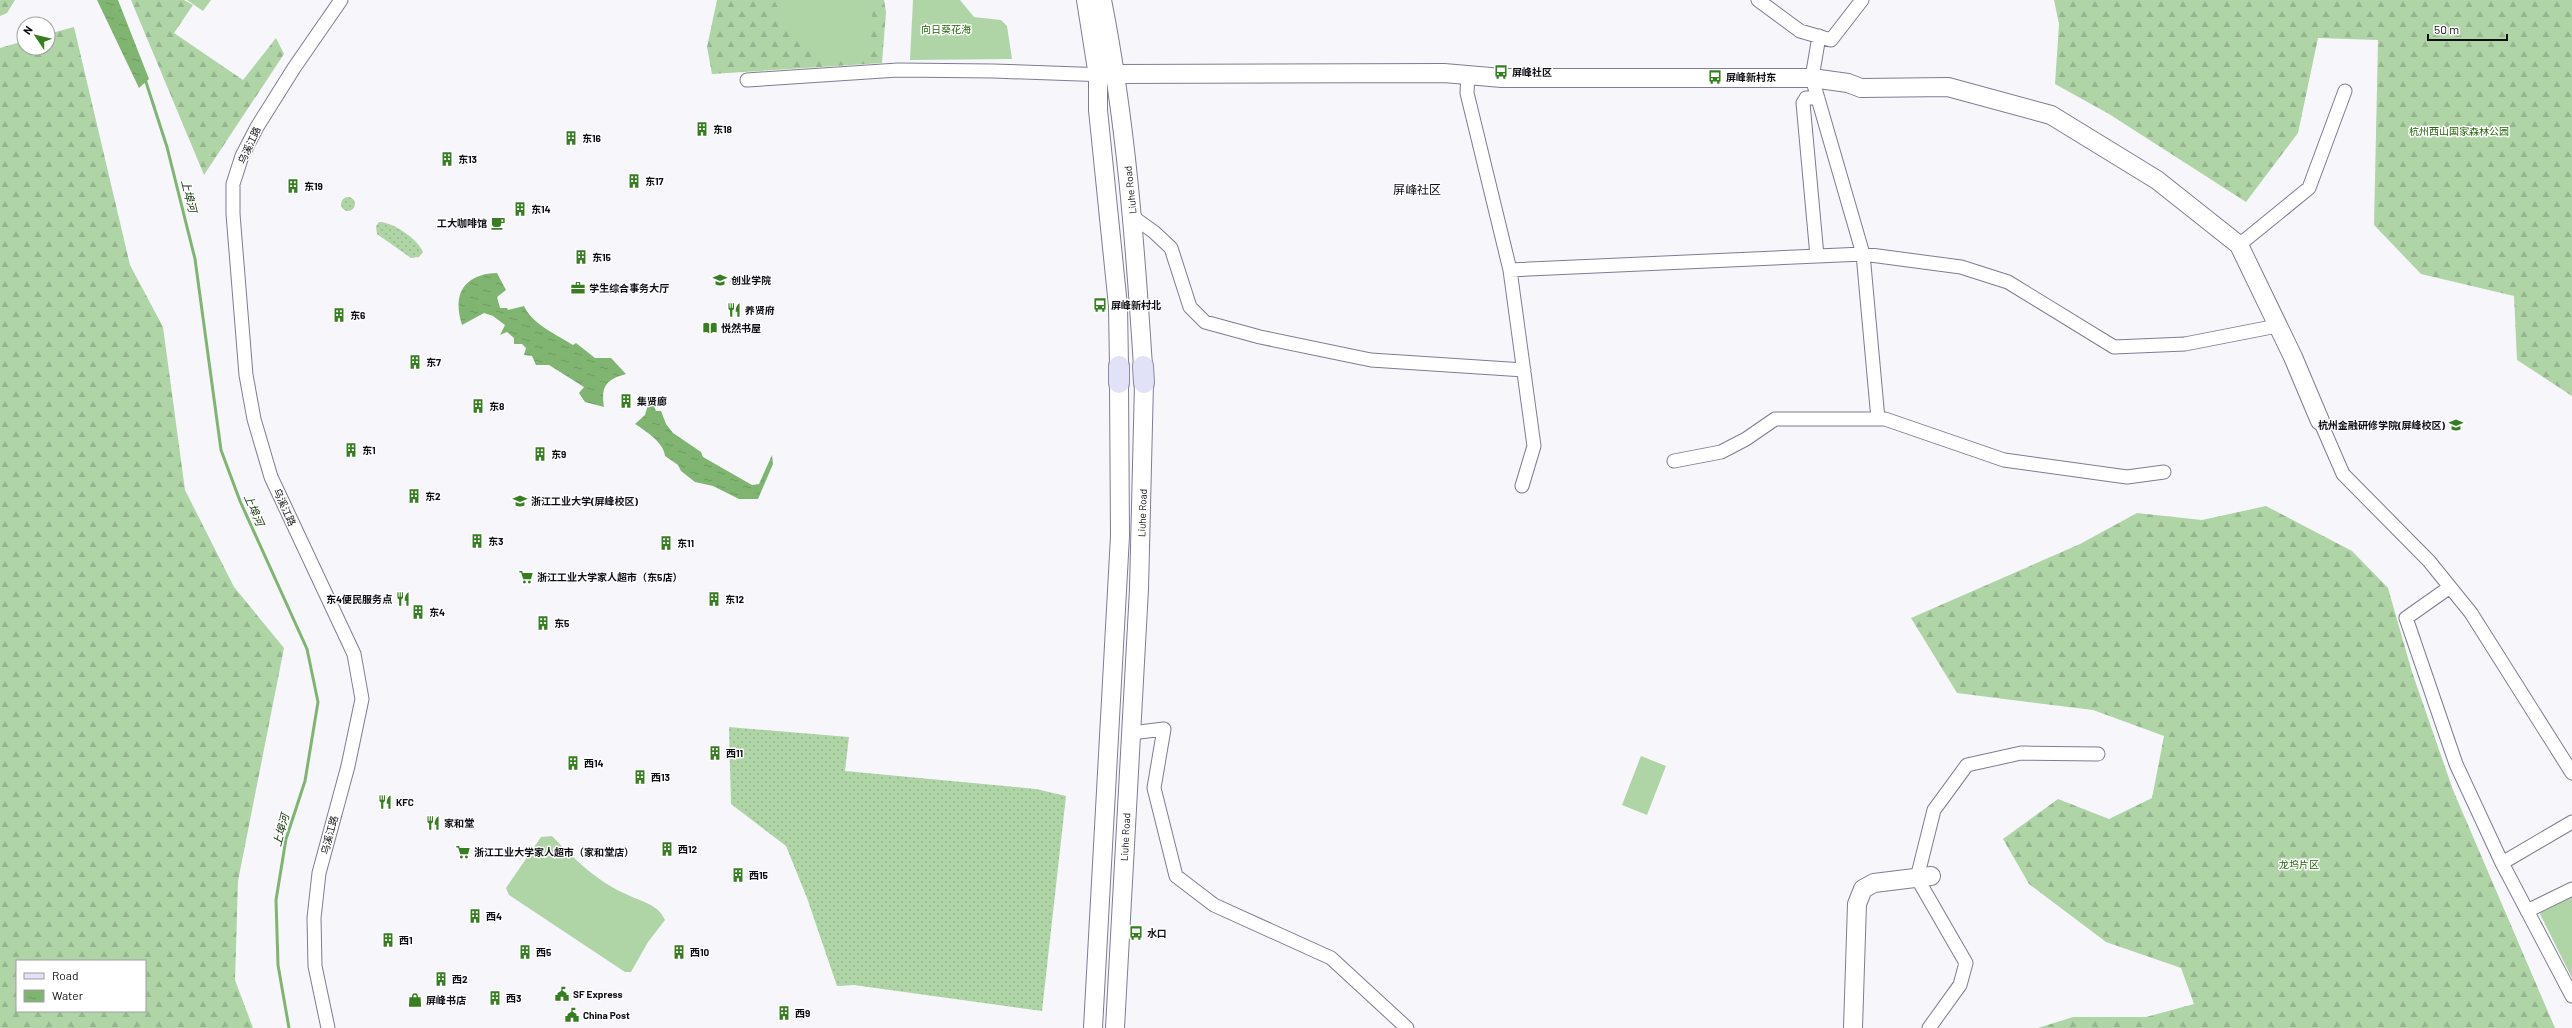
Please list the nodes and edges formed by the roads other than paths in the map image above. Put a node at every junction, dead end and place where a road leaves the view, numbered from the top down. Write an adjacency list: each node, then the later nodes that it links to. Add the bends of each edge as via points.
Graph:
1 (341, 0): 35 (street, 乌溪江路, via 257,127 242,156 233,184 233,214 246,375 254,419 271,476 354,654 362,699 348,766 319,873 314,918 315,966)
2 (1086, 0): 8 (main road, Liuhe Road)
3 (1102, 0): 8 (main road, Liuhe Road)
4 (1758, 0): 6 (street, via 1800,31)
5 (1862, 0): 6 (street, via 1831,40)
6 (1819, 36): 9 (street)
7 (1468, 74): 8 (main road); 9 (main road, via 1502,78); 17 (street, via 1467,93)
8 (1107, 75): 10 (street, via 898,70); 13 (main road, Liuhe Road); 36 (main road, Liuhe Road, via 1098,110 1118,306 1120,536)
9 (1812, 78): 12 (street); 14 (main road, via 1848,83 1861,88 1948,87 2051,114 2157,180)
10 (747, 80)
11 (2345, 91): 14 (street, via 2308,188)
12 (1818, 98): 15 (street); 16 (street, via 1806,98 1803,103)
13 (1133, 217): 19 (street, via 1171,248 1190,307 1205,322 1260,337 1371,360); 26 (main road, Liuhe Road, via 1143,374 1141,550)
14 (2239, 246): 18 (main road)
15 (1863, 254): 16 (street); 18 (street, via 1961,267 2008,282 2114,347 2185,344); 20 (street)
16 (1817, 256): 17 (street)
17 (1510, 270): 19 (street)
18 (2277, 326): 21 (main road)
19 (1524, 370): 24 (street, via 1534,446)
20 (1878, 419): 22 (street, via 1775,420 1721,452); 23 (street, via 1885,419 2004,460 2127,477)
21 (2320, 420): 25 (street, via 2343,474 2429,561)
22 (1674, 461)
23 (2164, 472)
24 (1522, 486)
25 (2450, 587): 28 (street, via 2471,614); 30 (street, via 2406,618 2456,764)
26 (1131, 734): 37 (main road, Liuhe Road); 38 (street, via 1164,730 1154,788 1176,876 1214,905 1331,958)
27 (2098, 754): 31 (street, via 2021,753 1978,760 1967,765 1934,810)
28 (2572, 773)
29 (2572, 822): 30 (street)
30 (2502, 863): 33 (street)
31 (1924, 877): 39 (main road, via 1874,883 1863,889 1857,904); 40 (street, via 1966,963 1960,985)
32 (2572, 889): 33 (street)
33 (2527, 911): 34 (street)
34 (2572, 996)
35 (328, 1028)
36 (1093, 1028)
37 (1114, 1028)
38 (1407, 1028)
39 (1853, 1028)
40 (1929, 1028)

